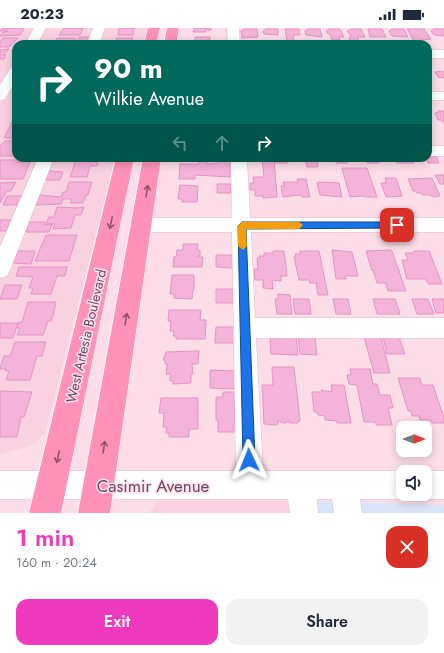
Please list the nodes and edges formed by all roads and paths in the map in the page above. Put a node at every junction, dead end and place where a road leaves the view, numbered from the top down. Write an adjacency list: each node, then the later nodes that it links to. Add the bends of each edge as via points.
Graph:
1 (40, 28): 6 (street)
2 (99, 28): 7 (street)
3 (154, 28): 8 (main road)
4 (173, 28): 9 (main road)
5 (233, 28): 10 (street)
6 (33, 40)
7 (94, 40)
8 (151, 40)
9 (171, 40)
10 (234, 40)
11 (432, 54): 12 (street)
12 (444, 54)
13 (12, 76): 14 (street)
14 (0, 96)
15 (432, 96): 16 (street)
16 (444, 96)
17 (432, 151): 18 (street)
18 (444, 151)
19 (44, 162): 26 (street)
20 (124, 162): 36 (main road, West Artesia Boulevard, one-way to 36)
21 (151, 162): 23 (main road, one-way to 21)
22 (239, 162): 25 (street)
23 (142, 225): 25 (street); 37 (main road, one-way to 23)
24 (444, 225): 25 (street)
25 (242, 226): 27 (street)
26 (0, 270)
27 (245, 328): 28 (street); 29 (street)
28 (444, 328)
29 (250, 485): 30 (street, Casimir Avenue); 37 (street, Casimir Avenue)
30 (301, 485): 31 (street, Casimir Avenue); 38 (street)
31 (344, 485): 32 (street, Casimir Avenue); 39 (street)
32 (396, 485)
33 (432, 485): 34 (street)
34 (444, 485)
35 (0, 486): 36 (street, Casimir Avenue)
36 (49, 499): 37 (street, Casimir Avenue)
37 (96, 499)
38 (304, 513)
39 (348, 513)

